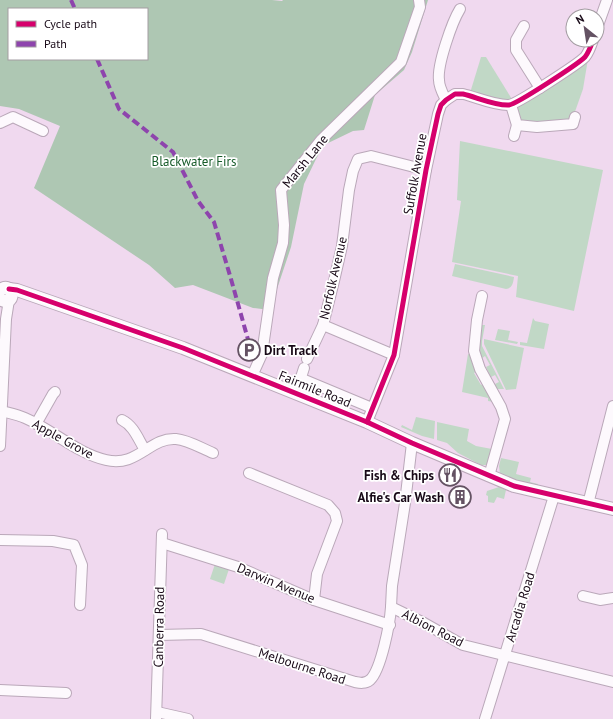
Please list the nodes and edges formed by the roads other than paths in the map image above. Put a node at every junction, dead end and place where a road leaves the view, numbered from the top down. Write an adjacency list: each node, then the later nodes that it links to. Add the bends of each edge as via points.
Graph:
1 (419, 0): 18 (street, Marsh Lane, via 420,7 401,62 321,140 281,190 283,243 273,278 262,354)
2 (460, 9): 6 (street, via 448,36 438,79)
3 (524, 26): 5 (street, via 516,40 516,50)
4 (590, 48): 5 (street, via 582,60)
5 (540, 88): 7 (street)
6 (446, 100): 7 (street, via 455,94 463,94); 13 (street, Suffolk Avenue, via 438,114)
7 (511, 105): 10 (street)
8 (575, 117): 10 (street, via 573,124 537,127)
9 (0, 123): 11 (street, via 13,117)
10 (517, 125): 12 (street)
11 (43, 131)
12 (514, 136)
13 (426, 170): 16 (street, Norfolk Avenue, via 371,156 358,159 352,171 342,246); 17 (street, Suffolk Avenue)
14 (4, 294): 18 (main road, Fairmile Road, via 31,296 183,348); 24 (street, via 6,319)
15 (482, 296): 33 (street, via 474,351 480,368 501,406 505,420)
16 (323, 324): 17 (street); 19 (street, Norfolk Avenue)
17 (394, 355): 23 (street, Suffolk Avenue)
18 (252, 376): 21 (main road, Fairmile Road)
19 (300, 378): 21 (street, Norfolk Avenue); 23 (street, Fairmile Road)
20 (55, 392): 27 (street)
21 (296, 393): 26 (main road, Fairmile Road)
22 (613, 406): 35 (street)
23 (372, 408): 26 (street, Suffolk Avenue)
24 (2, 411): 27 (street, Apple Grove, via 24,417); 28 (street)
25 (122, 420): 30 (street, via 133,428)
26 (367, 422): 29 (main road, Fairmile Road)
27 (36, 424): 30 (street, Apple Grove, via 62,440 107,461 125,461)
28 (0, 446)
29 (412, 446): 33 (main road, Fairmile Road); 43 (street, Albion Road)
30 (145, 450): 31 (street, Apple Grove, via 165,440 178,439)
31 (213, 453)
32 (252, 476): 41 (street, via 328,505 335,512 337,521 317,574)
33 (489, 476): 34 (main road, Fairmile Road, via 514,486)
34 (554, 496): 35 (main road, Fairmile Road); 46 (street, Arcadia Road)
35 (588, 504): 36 (main road, Fairmile Road)
36 (613, 509)
37 (162, 538): 41 (street, Darwin Avenue, via 238,566); 45 (street, Canberra Road)
38 (0, 540): 42 (street, via 53,540 74,545 82,564)
39 (583, 596): 40 (street, via 600,600)
40 (613, 598)
41 (314, 600): 44 (street, Darwin Avenue)
42 (80, 605)
43 (391, 607): 44 (street, Melbourne Road); 46 (street, Albion Road, via 463,645)
44 (390, 625): 45 (street, Melbourne Road, via 375,674 363,684 201,634)
45 (159, 635): 50 (street, Canberra Road)
46 (505, 655): 47 (street, Albion Road); 52 (street, Arcadia Road)
47 (613, 682)
48 (0, 690): 49 (street)
49 (66, 693)
50 (157, 716): 51 (street)
51 (188, 719)
52 (485, 719)

